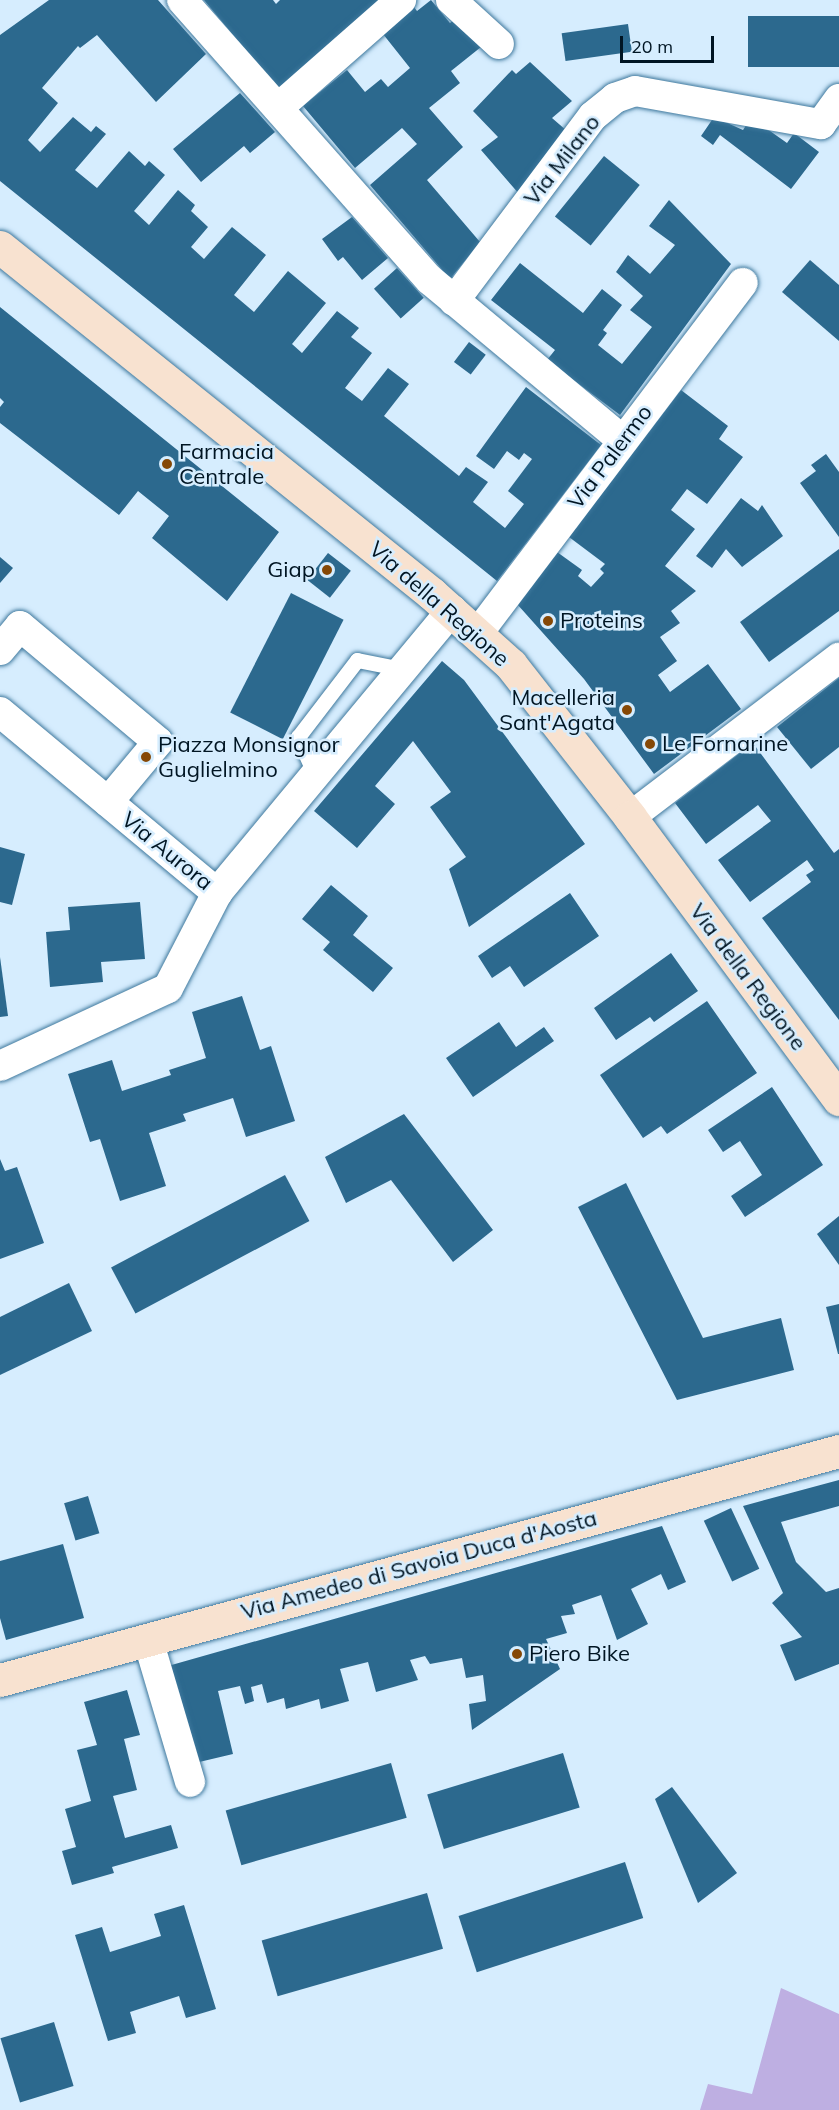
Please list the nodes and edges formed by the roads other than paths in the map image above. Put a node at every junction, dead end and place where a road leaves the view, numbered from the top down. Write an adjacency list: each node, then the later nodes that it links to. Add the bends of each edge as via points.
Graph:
1 (182, 0): 6 (street)
2 (400, 0): 6 (street)
3 (451, 0): 4 (street)
4 (499, 44)
5 (839, 99): 9 (street, Via Milano, via 821,124 635,91 615,98 593,117)
6 (278, 108): 9 (street)
7 (0, 247): 11 (main road, Via della Regione)
8 (743, 283): 10 (street, Via Palermo)
9 (454, 301): 10 (street)
10 (622, 440): 12 (street, Via Palermo)
11 (452, 610): 12 (main road, Via della Regione); 15 (street, Via Aurora)
12 (478, 633): 19 (main road, Via della Regione, via 544,705)
13 (0, 650): 18 (street, via 20,626 158,742)
14 (839, 658): 19 (street)
15 (402, 669): 17 (street, Via Aurora); 17 (lane, via 357,660 298,737)
16 (0, 712): 18 (street, Via Aurora)
17 (315, 775): 20 (street, Via Aurora)
18 (108, 802): 20 (street, Via Aurora)
19 (630, 817): 22 (main road, Via della Regione)
20 (217, 893): 21 (street, via 168,988)
21 (0, 1066)
22 (839, 1099)
23 (839, 1451): 24 (main road, Via Amedeo di Savoia Duca d'Aosta)
24 (148, 1640): 25 (main road, Via Amedeo di Savoia Duca d'Aosta); 26 (street)
25 (0, 1680)
26 (190, 1782)

